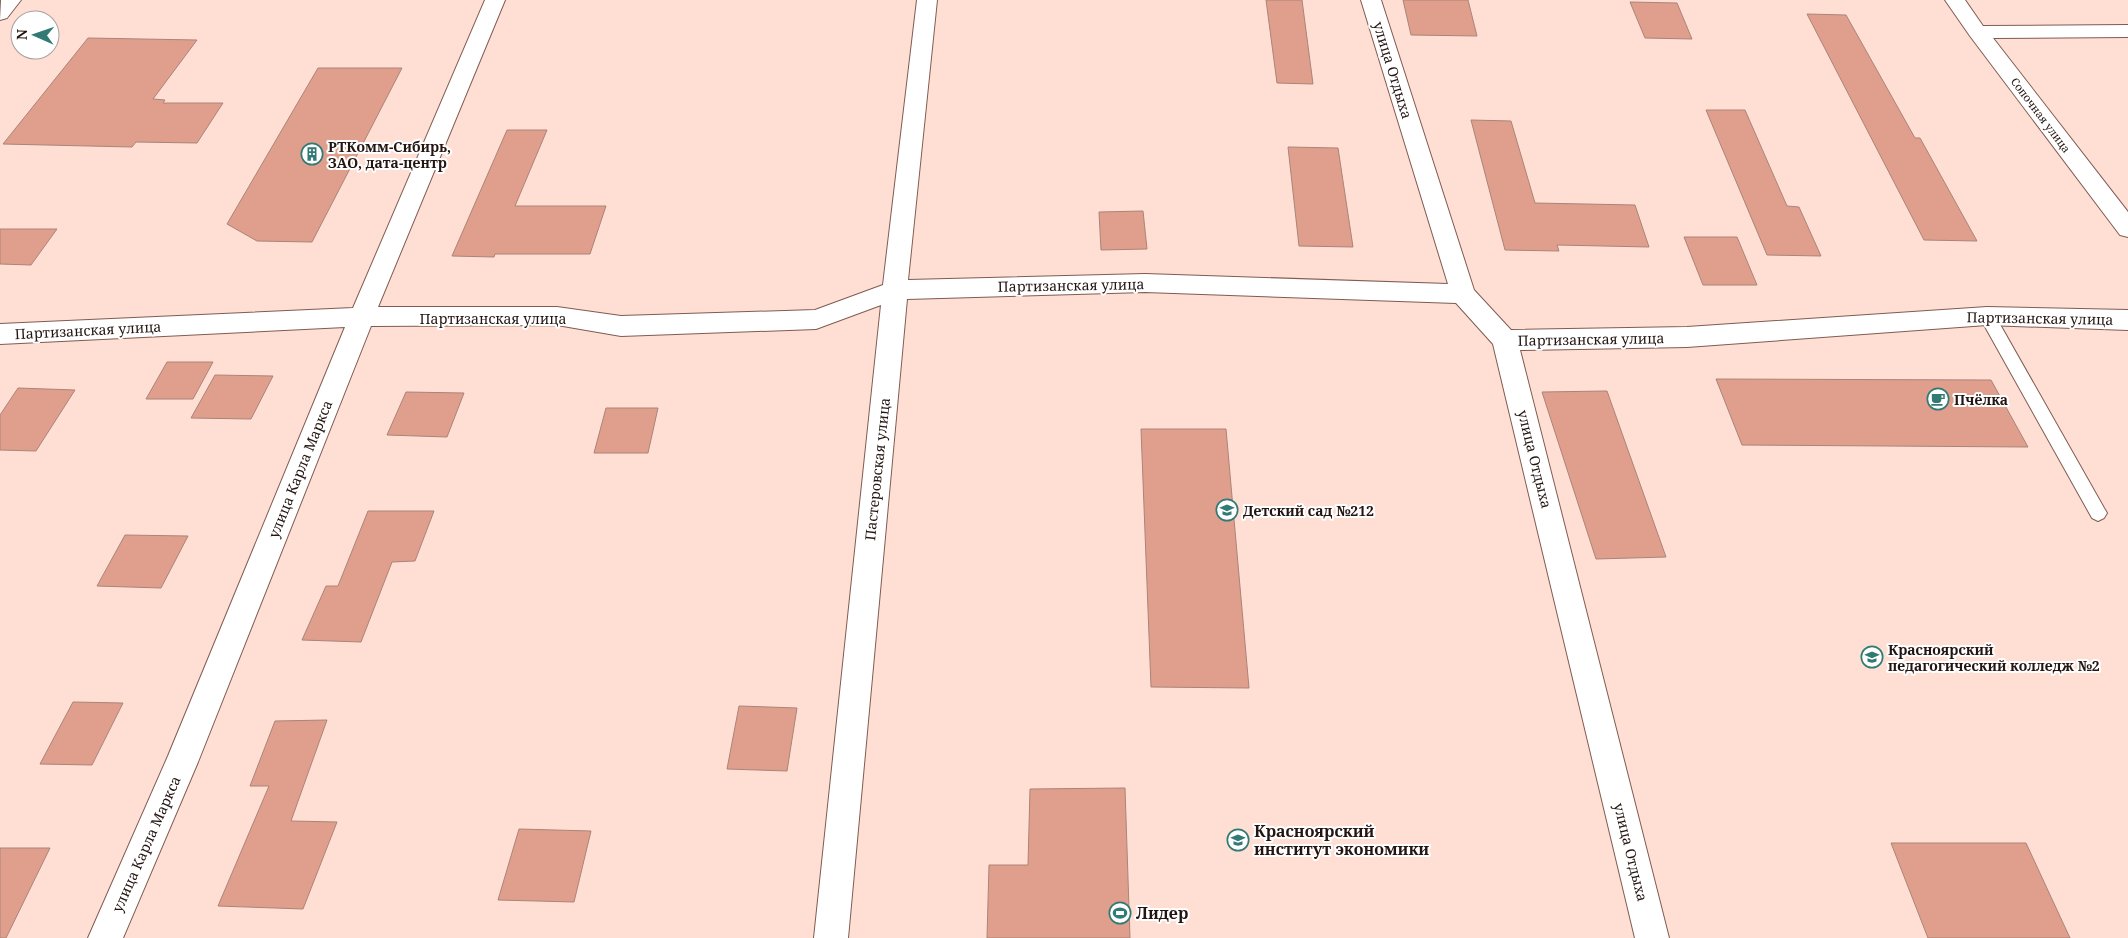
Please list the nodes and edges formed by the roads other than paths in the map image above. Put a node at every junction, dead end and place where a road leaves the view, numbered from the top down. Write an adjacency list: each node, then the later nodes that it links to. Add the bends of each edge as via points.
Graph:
1 (11, 0): 6 (street)
2 (495, 0): 13 (street, улица Карла Маркса)
3 (927, 0): 10 (street, Пастеровская улица)
4 (1371, 0): 11 (street, улица Отдыха)
5 (1955, 0): 8 (street, Сопочная улица)
6 (0, 14)
7 (2128, 31): 8 (street)
8 (1978, 32): 9 (street, Сопочная улица)
9 (2128, 230)
10 (895, 290): 11 (street, Партизанская улица, via 1145,283); 13 (street, Партизанская улица, via 816,320 621,326 557,316); 19 (street, Пастеровская улица)
11 (1463, 294): 16 (street, Партизанская улица)
12 (1987, 316): 14 (street, Партизанская улица); 16 (street, Партизанская улица, via 1688,337); 17 (lane)
13 (362, 317): 15 (street, Партизанская улица); 18 (street, улица Карла Маркса, via 182,762)
14 (2128, 320)
15 (0, 334)
16 (1505, 340): 20 (street, улица Отдыха)
17 (2098, 513)
18 (105, 938)
19 (831, 938)
20 (1652, 938)

